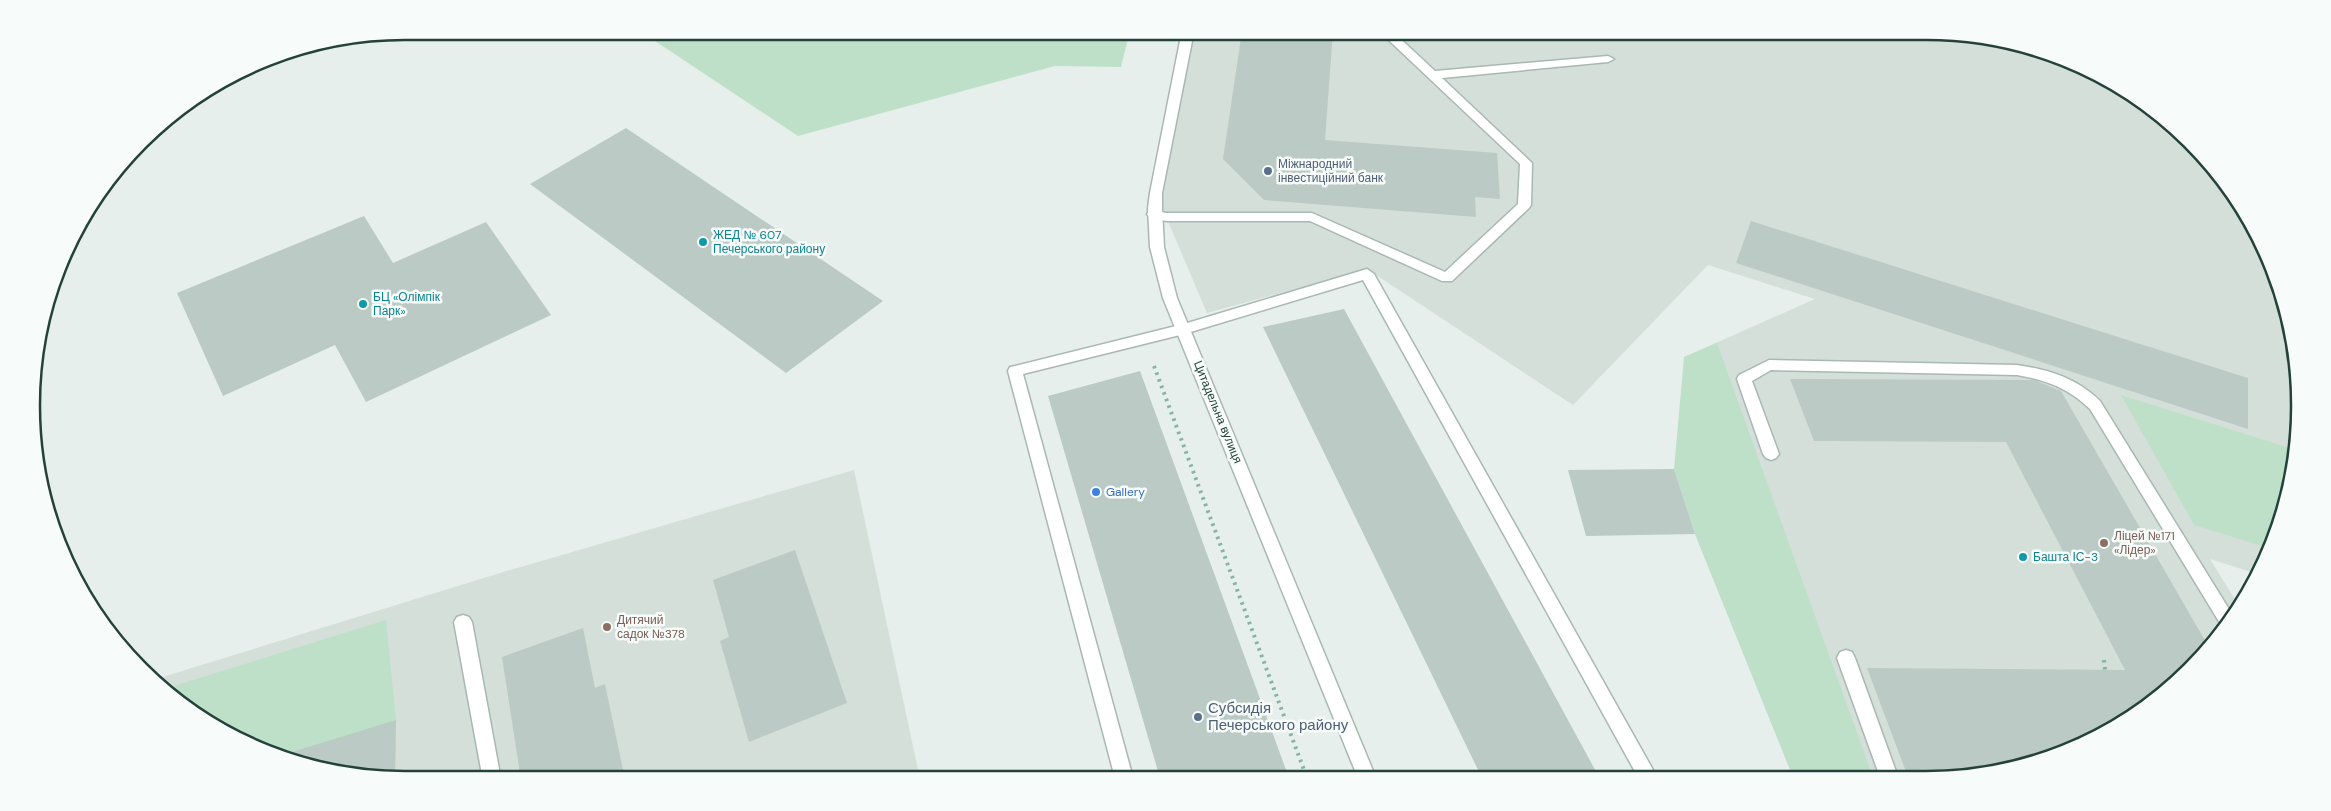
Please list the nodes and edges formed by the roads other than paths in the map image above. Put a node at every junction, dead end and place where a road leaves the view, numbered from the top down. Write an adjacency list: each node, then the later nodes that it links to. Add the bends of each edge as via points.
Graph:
1 (1186, 40): 5 (street, Цитадельна вулиця)
2 (1394, 40): 4 (street)
3 (1608, 59): 4 (street)
4 (1431, 75): 5 (street, via 1526,163 1524,205 1447,278 1312,217 1166,217)
5 (1154, 214): 6 (street, Цитадельна вулиця, via 1156,250 1170,298)
6 (1184, 329): 12 (street, via 1015,371); 13 (street, Цитадельна вулиця); 14 (street, via 1367,274)
7 (1772, 454): 8 (street, via 1744,379 1769,365 2017,370 2061,379 2082,391 2095,406)
8 (2224, 615)
9 (463, 622): 11 (street)
10 (1846, 658): 15 (street)
11 (490, 771)
12 (1122, 771)
13 (1364, 771)
14 (1645, 771)
15 (1887, 771)

